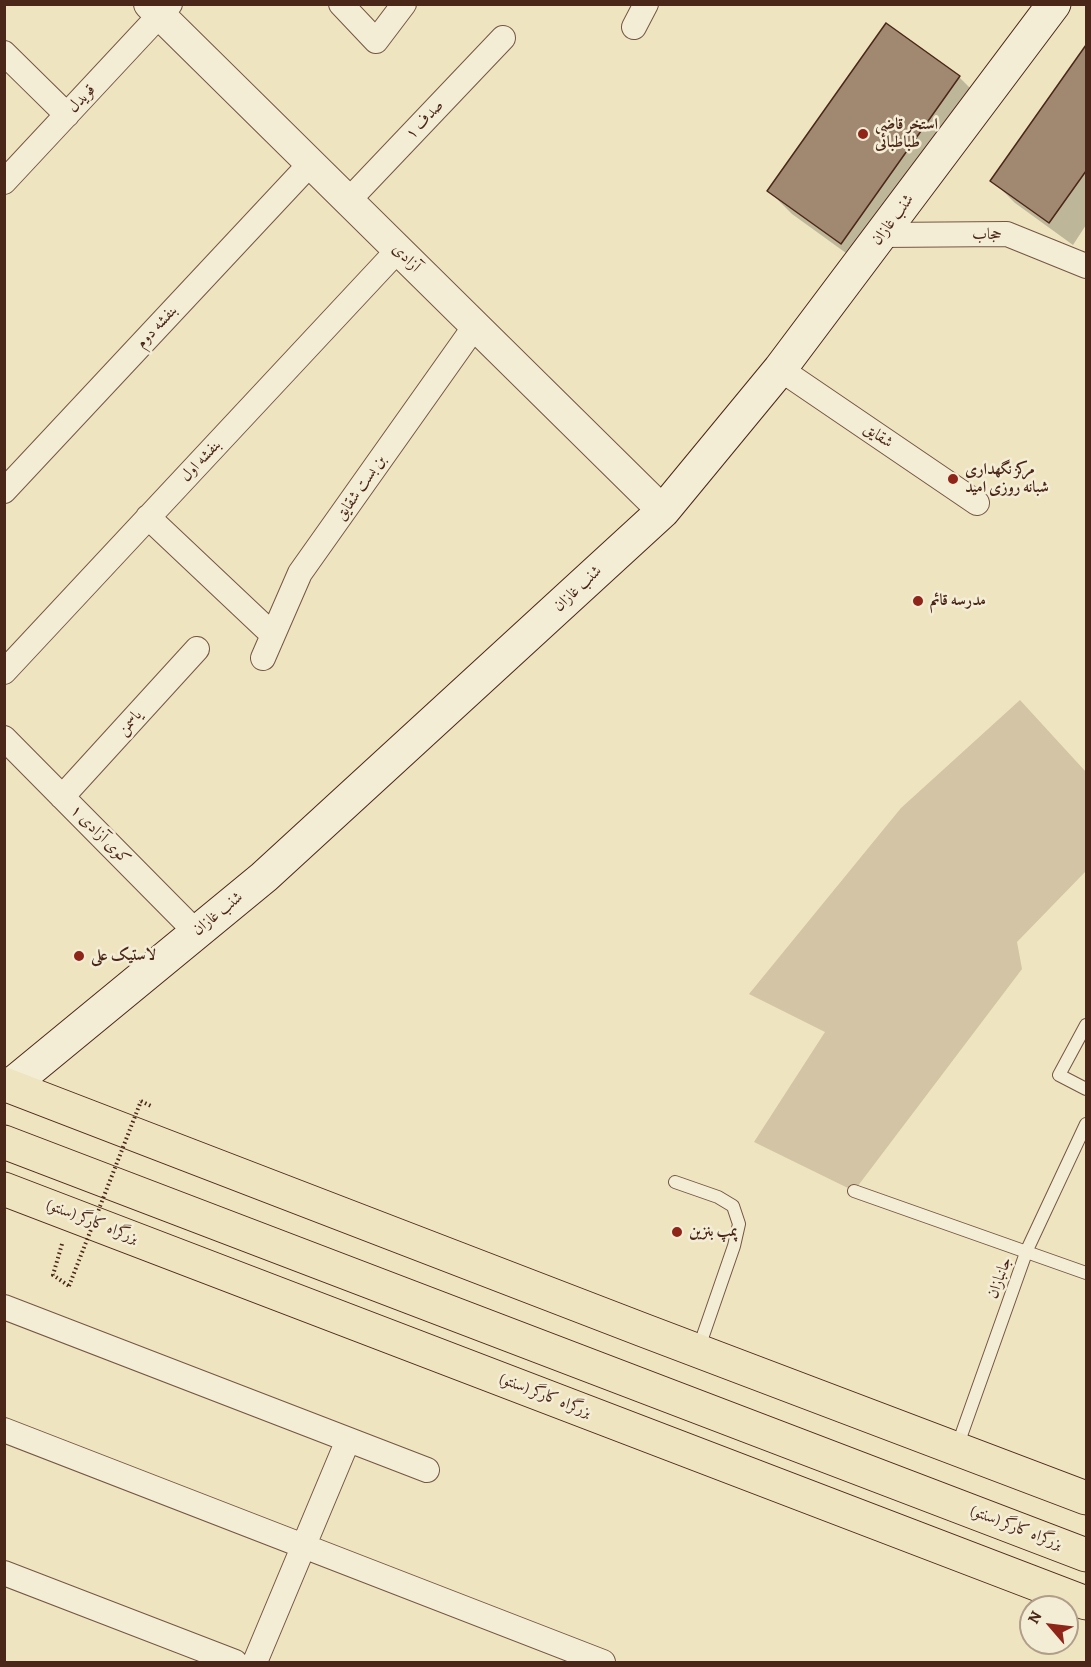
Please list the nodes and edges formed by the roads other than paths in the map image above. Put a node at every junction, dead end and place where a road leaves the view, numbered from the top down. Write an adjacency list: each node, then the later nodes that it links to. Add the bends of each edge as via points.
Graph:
1 (341, 4): 2 (street, via 376,41)
2 (404, 4)
3 (646, 4): 6 (street)
4 (1054, 4): 13 (main road, شنب غازان)
5 (159, 8): 9 (street, قویدل); 10 (street, آزادی)
6 (634, 27)
7 (502, 38): 12 (street, صدف ۱)
8 (4, 53): 9 (street)
9 (67, 115): 11 (street, قویدل)
10 (310, 164): 12 (street, آزادی); 18 (street, بنفشه دوم)
11 (4, 182)
12 (348, 201): 14 (street, آزادی)
13 (881, 235): 15 (street, حجاب, via 1008,234); 17 (main road, شنب غازان)
14 (398, 250): 16 (street, آزادی); 21 (street, بنفشه اول)
15 (1086, 266)
16 (475, 326): 20 (street, آزادی); 22 (street, بن بست شقایق, via 300,573)
17 (780, 369): 19 (street, شقایق); 20 (main road, شنب غازان)
18 (4, 491)
19 (976, 503)
20 (663, 511): 28 (main road, شنب غازان, via 264,877)
21 (148, 517): 22 (street); 25 (street, بنفشه اول)
22 (273, 634): 24 (street, بن بست شقایق)
23 (197, 649): 27 (street, یاسمن)
24 (263, 658)
25 (4, 672)
26 (4, 738): 27 (street, کوی آزادی ۱)
27 (62, 797): 28 (street, کوی آزادی ۱)
28 (196, 932): 30 (main road, شنب غازان)
29 (1086, 1025): 31 (lane, via 1059,1076)
30 (7, 1085): 40 (highway)
31 (1086, 1089)
32 (1086, 1124): 37 (lane, جانبازان)
33 (4, 1142): 42 (highway, بزرگراه کارگر (سنتو))
34 (675, 1182): 41 (lane, via 733,1206 739,1224)
35 (4, 1189): 51 (highway, بزرگراه کارگر (سنتو))
36 (854, 1191): 37 (lane)
37 (1027, 1250): 38 (lane); 45 (lane, جانبازان)
38 (1086, 1273)
39 (4, 1307): 44 (street)
40 (642, 1330): 41 (highway); 42 (highway)
41 (698, 1351): 45 (highway)
42 (624, 1377): 49 (highway, بزرگراه کارگر (سنتو))
43 (4, 1430): 48 (street)
44 (348, 1440): 46 (street); 48 (street)
45 (956, 1449): 47 (highway)
46 (427, 1470)
47 (1086, 1498)
48 (304, 1546): 53 (street); 54 (street)
49 (1086, 1555)
50 (4, 1573): 52 (street)
51 (1086, 1603)
52 (235, 1662)
53 (255, 1662)
54 (603, 1662)

